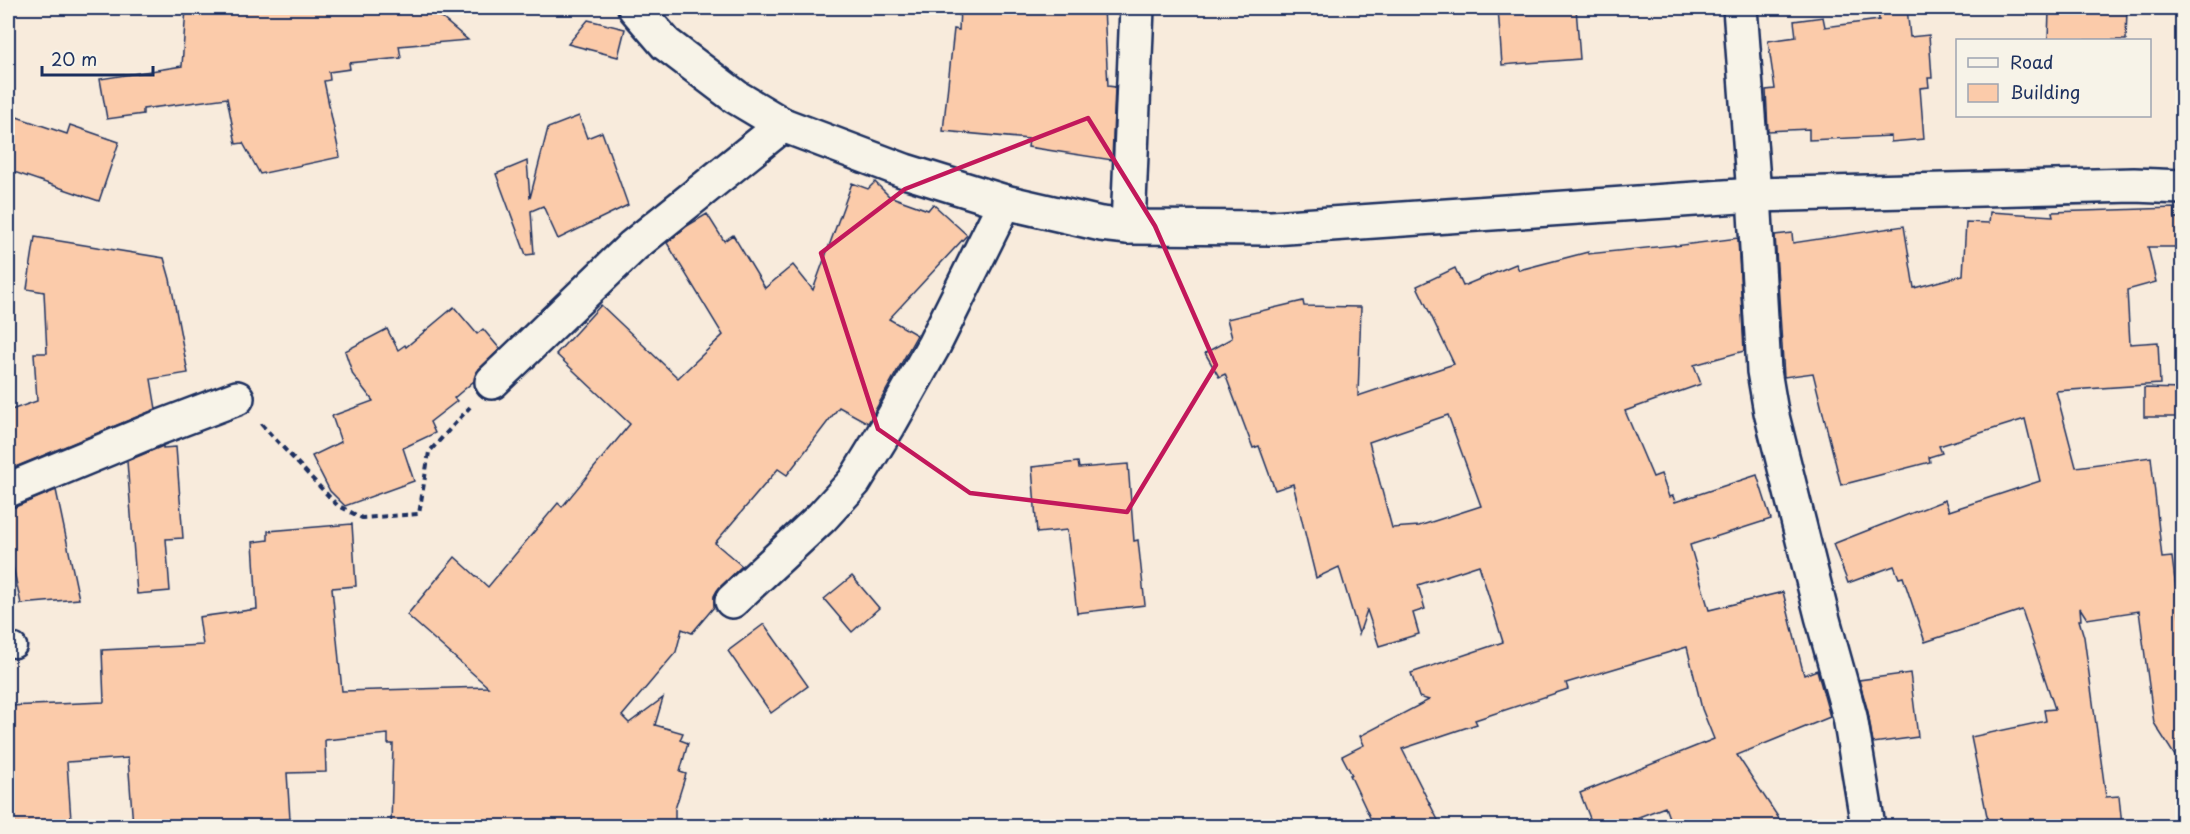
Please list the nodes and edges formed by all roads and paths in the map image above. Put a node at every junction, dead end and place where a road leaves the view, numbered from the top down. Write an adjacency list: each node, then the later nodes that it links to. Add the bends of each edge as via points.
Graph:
1 (635, 8): 4 (street, via 666,44 736,97)
2 (1137, 8): 8 (street)
3 (1740, 8): 6 (street)
4 (783, 125): 7 (street, via 905,171); 9 (street, via 633,246)
5 (2182, 187): 6 (street)
6 (1754, 195): 8 (street, via 1272,228); 13 (street, via 1761,336 1771,412 1850,717)
7 (1005, 202): 8 (street); 12 (street, via 934,345 854,482)
8 (1128, 227)
9 (492, 382): 10 (path, via 429,452 419,514 362,518 337,505)
10 (237, 398): 11 (street)
11 (8, 490)
12 (732, 601)
13 (1868, 826)

